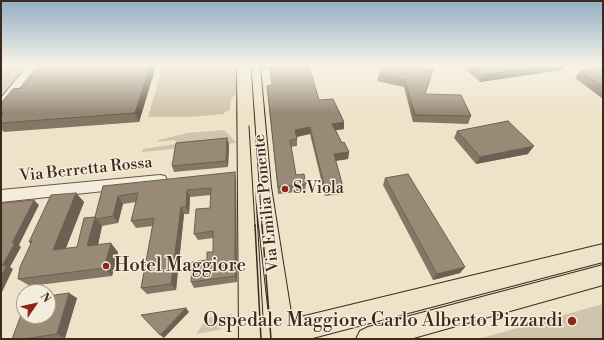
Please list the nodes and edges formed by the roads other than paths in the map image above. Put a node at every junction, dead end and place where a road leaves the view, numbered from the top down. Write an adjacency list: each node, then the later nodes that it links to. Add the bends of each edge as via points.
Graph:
1 (19, 82): 4 (street)
2 (242, 82): 10 (main road, Via Emilia Ponente, via 239,172)
3 (255, 82): 9 (main road, Via Emilia Ponente, via 263,187)
4 (1, 106)
5 (174, 179): 6 (street, Via Berretta Rossa)
6 (1, 196)
7 (603, 253): 9 (main road)
8 (603, 275): 11 (main road)
9 (283, 336): 10 (main road)
10 (252, 339)
11 (368, 339)

